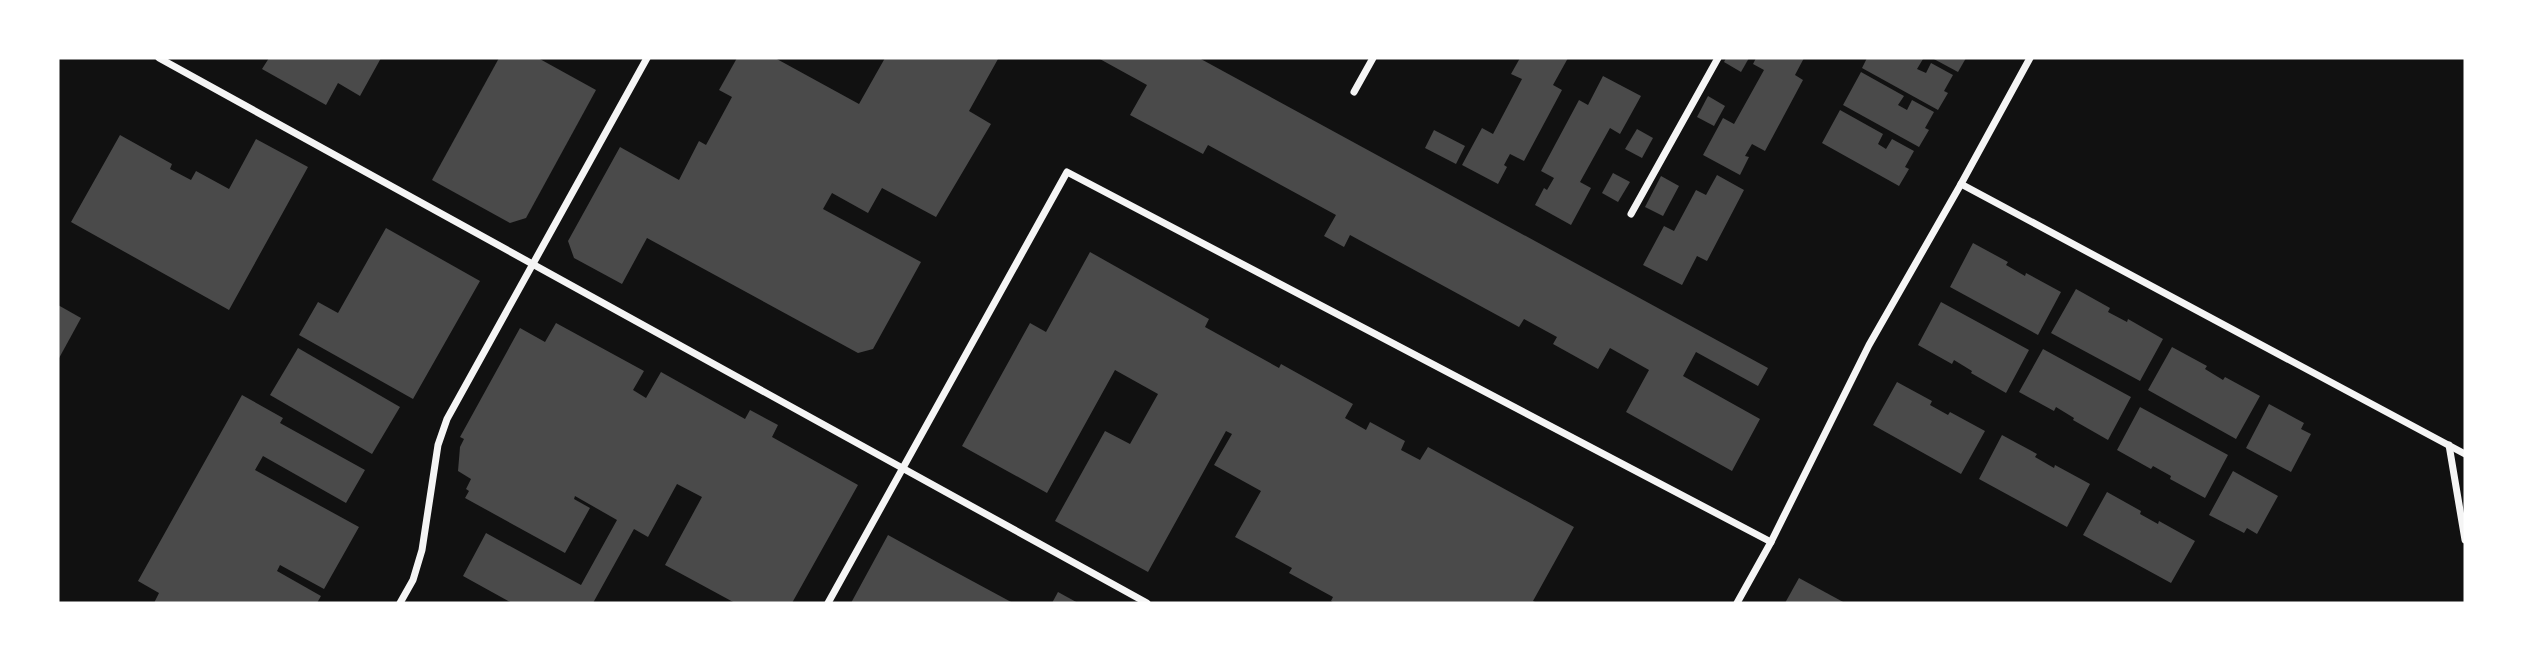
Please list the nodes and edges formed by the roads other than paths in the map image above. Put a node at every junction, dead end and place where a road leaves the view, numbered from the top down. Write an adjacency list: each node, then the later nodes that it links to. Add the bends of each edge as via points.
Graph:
1 (159, 58): 9 (street)
2 (647, 58): 9 (street)
3 (1373, 58): 6 (street)
4 (1718, 58): 8 (street)
5 (2030, 58): 7 (street)
6 (1354, 92)
7 (1961, 184): 10 (street); 14 (street, via 1869,345)
8 (1631, 214)
9 (531, 265): 12 (street); 15 (street, via 447,419 438,445 422,550)
10 (2448, 445): 11 (street); 13 (street)
11 (2465, 454)
12 (904, 470): 14 (street, via 1068,172); 16 (street); 17 (street)
13 (2465, 540)
14 (1771, 542): 18 (street)
15 (400, 603)
16 (828, 603)
17 (1147, 603)
18 (1737, 603)

